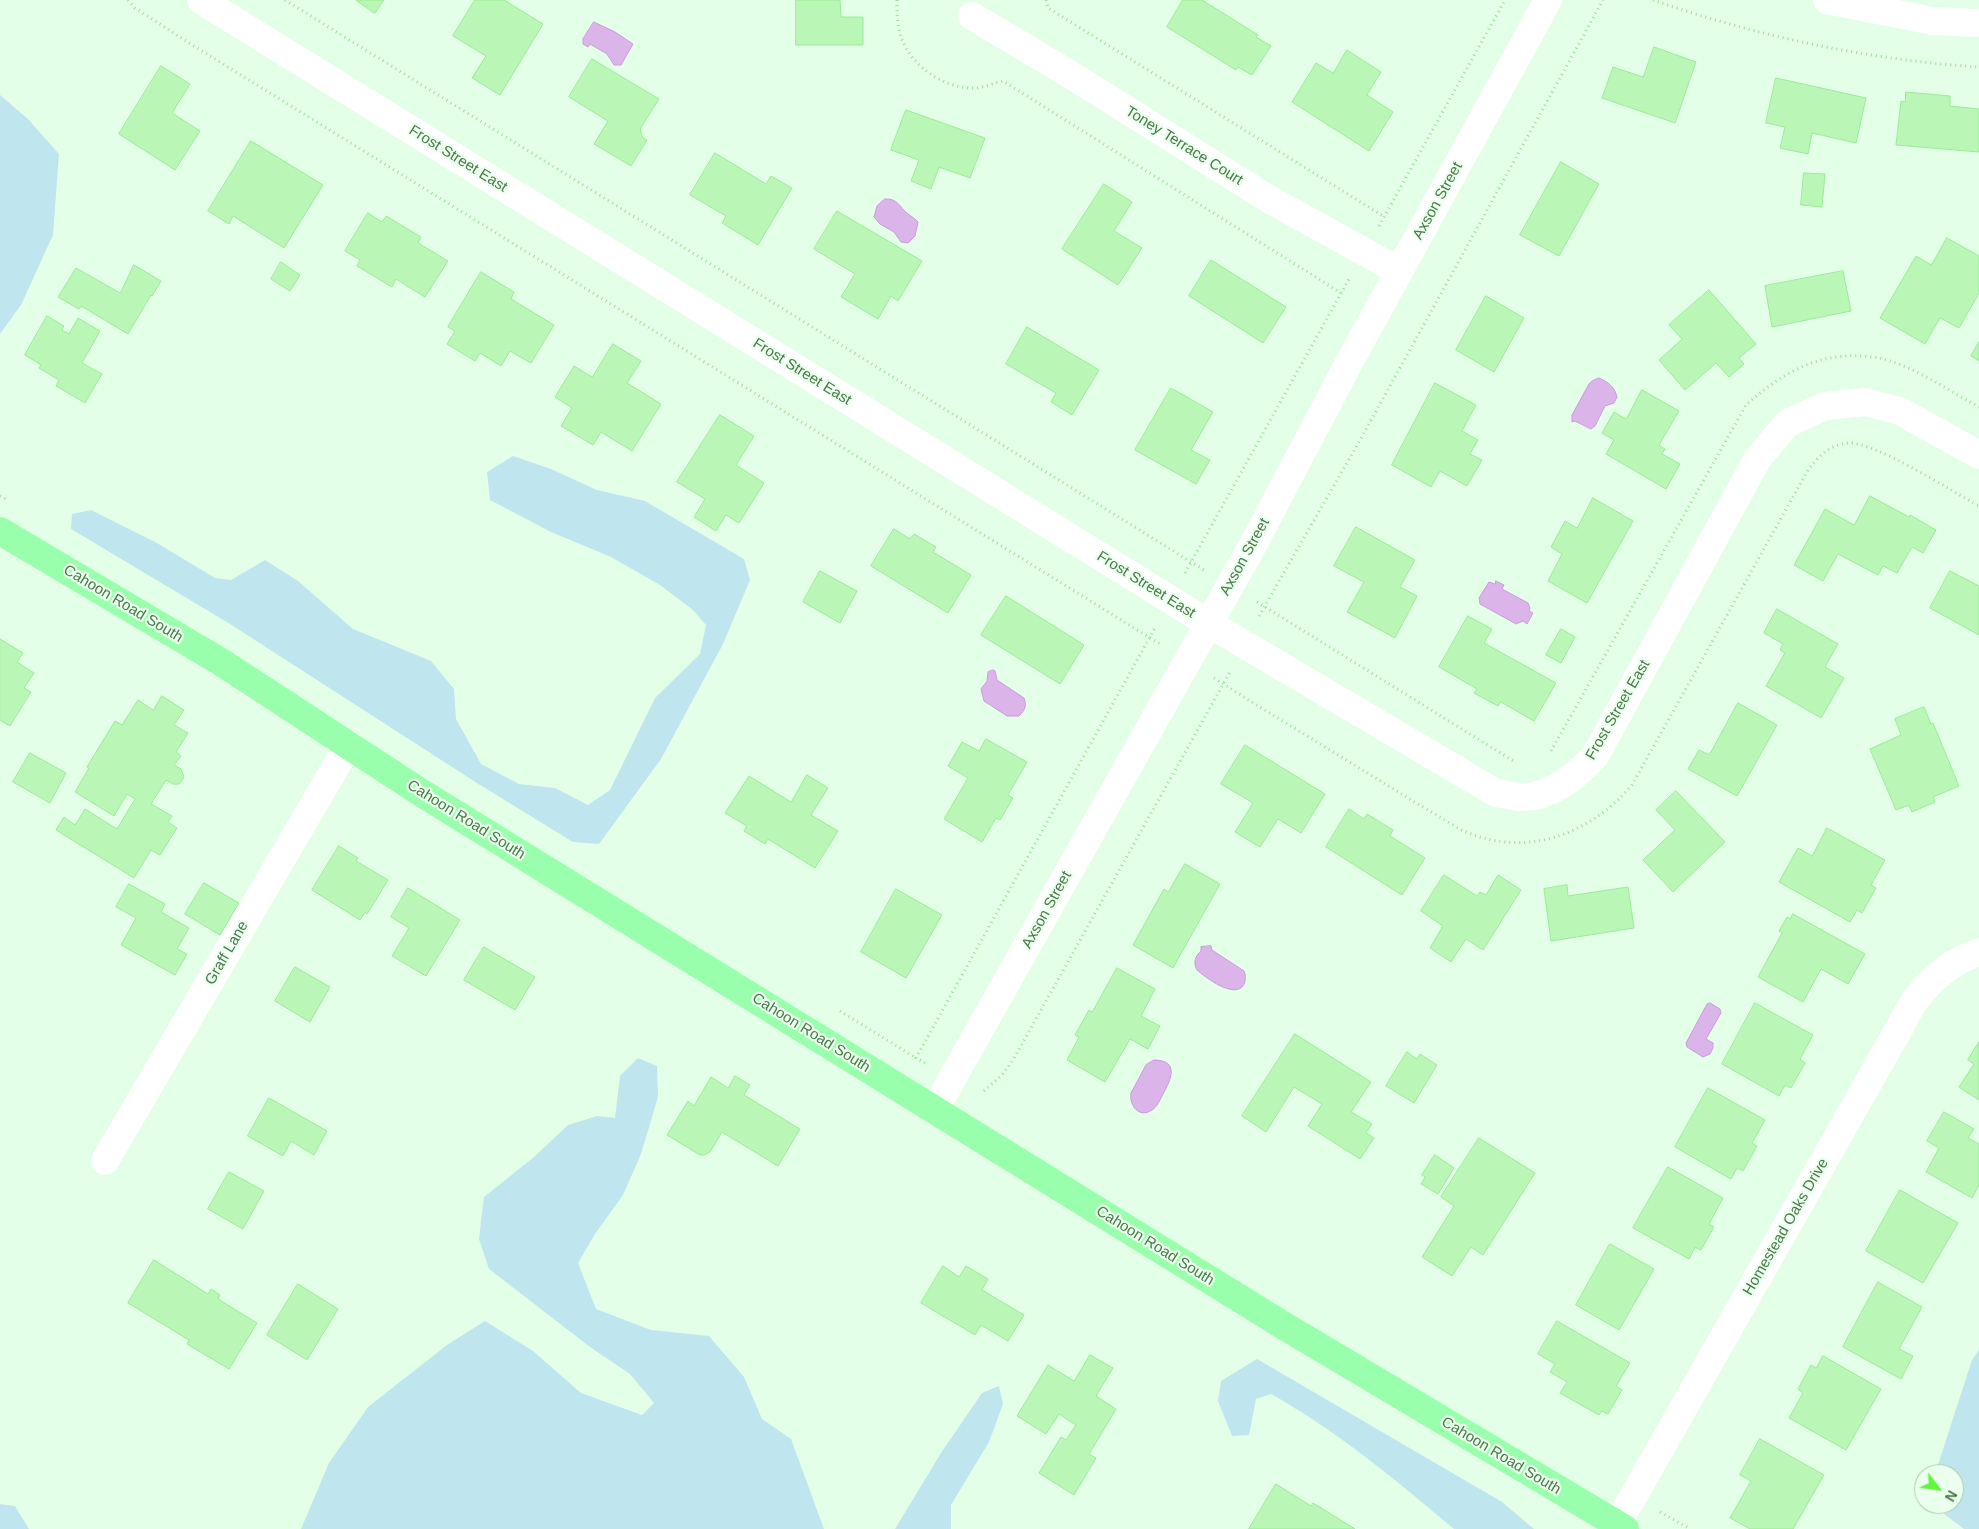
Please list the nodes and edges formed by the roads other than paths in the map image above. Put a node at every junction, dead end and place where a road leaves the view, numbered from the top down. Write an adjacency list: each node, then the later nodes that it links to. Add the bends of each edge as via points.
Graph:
1 (201, 0): 9 (street, Frost Street East)
2 (1548, 0): 6 (street, Axson Street)
3 (1827, 0): 5 (street, via 1933,21)
4 (972, 16): 6 (street, Toney Terrace Court, via 1267,198)
5 (1979, 23)
6 (1399, 271): 9 (street, Axson Street)
7 (1979, 455): 9 (street, Frost Street East, via 1900,411 1865,402 1825,406 1788,423 1758,458 1595,756 1550,792 1521,797 1496,793)
8 (1, 535): 10 (main road, Cahoon Road South, via 221,662)
9 (1208, 623): 12 (street, Axson Street)
10 (348, 744): 12 (main road, Cahoon Road South); 13 (street, Graff Lane)
11 (1979, 952): 14 (street, Homestead Oaks Drive, via 1935,977 1908,1008)
12 (935, 1109): 14 (main road, Cahoon Road South, via 1280,1324)
13 (105, 1161)
14 (1621, 1527)

